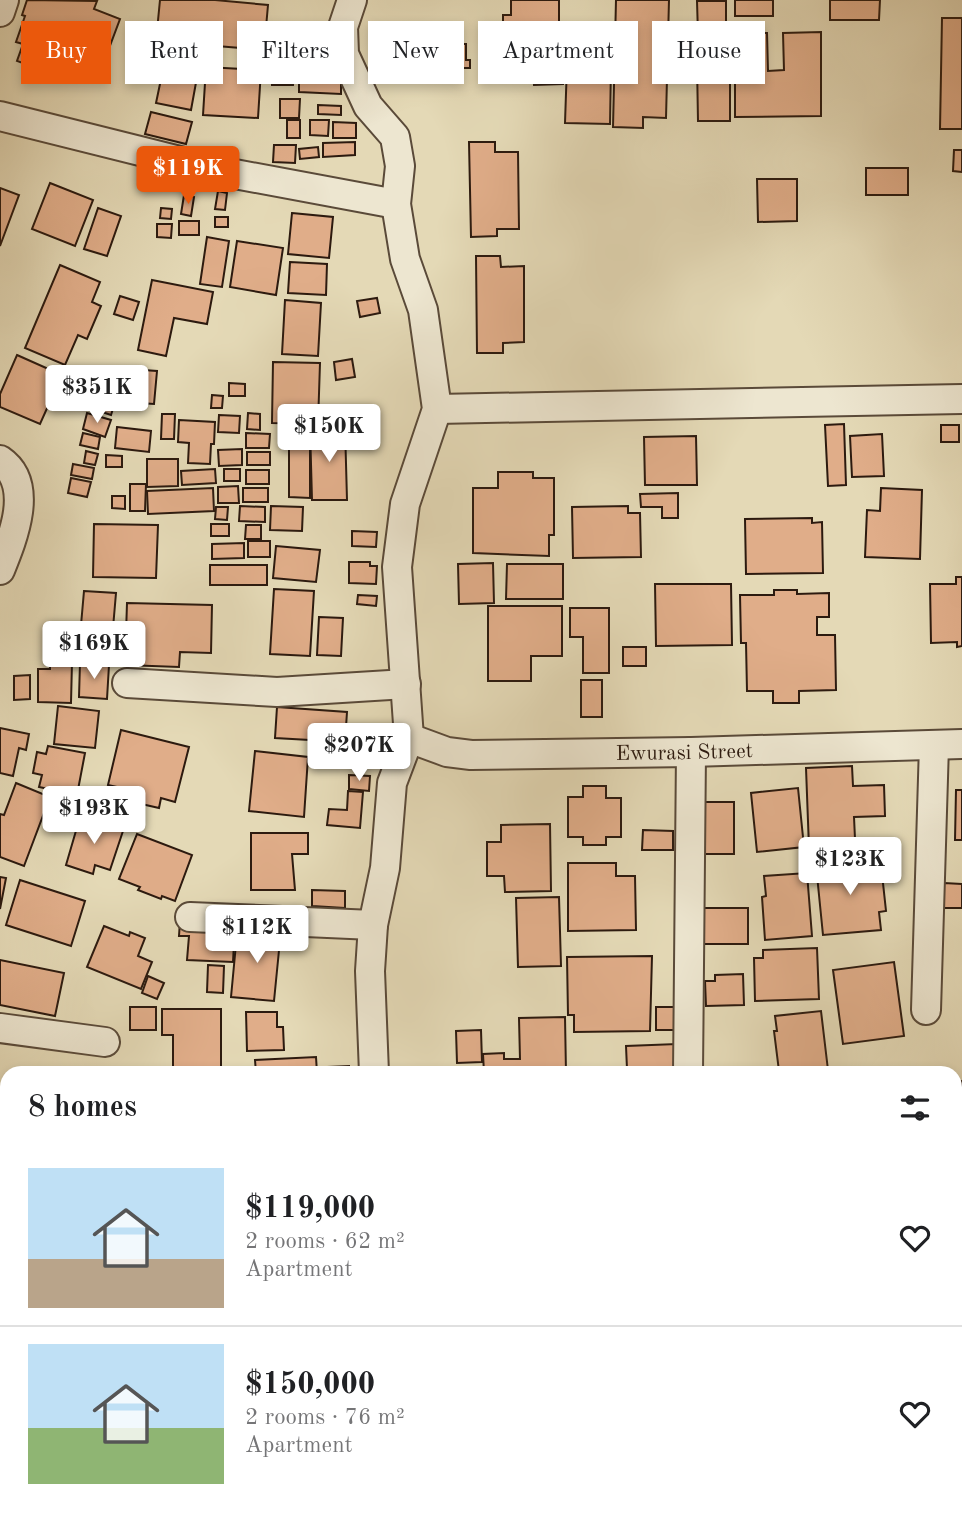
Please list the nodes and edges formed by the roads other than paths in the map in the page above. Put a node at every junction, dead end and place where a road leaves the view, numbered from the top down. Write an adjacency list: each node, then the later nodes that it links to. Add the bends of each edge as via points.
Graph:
1 (4, 0): 3 (street)
2 (352, 0): 5 (street, via 343,27 344,54 368,106 395,137 400,166)
3 (0, 12)
4 (0, 116): 5 (street, via 224,172)
5 (396, 204): 7 (street, via 405,259 423,310)
6 (962, 399): 7 (street)
7 (437, 409): 11 (street, via 405,504 397,567)
8 (0, 460): 9 (street, via 12,468 18,483 19,508)
9 (0, 570)
10 (127, 683): 11 (street, via 277,692)
11 (406, 684): 12 (street)
12 (409, 738): 15 (street, Ewurasi Street, via 471,755); 17 (street, via 392,783 385,868)
13 (962, 744): 14 (street, Ewurasi Street)
14 (934, 745): 15 (street, Ewurasi Street); 18 (street)
15 (691, 752): 22 (street)
16 (190, 917): 17 (street)
17 (373, 925): 21 (street)
18 (926, 1010)
19 (0, 1028): 20 (street)
20 (105, 1042)
21 (374, 1066)
22 (688, 1066)

